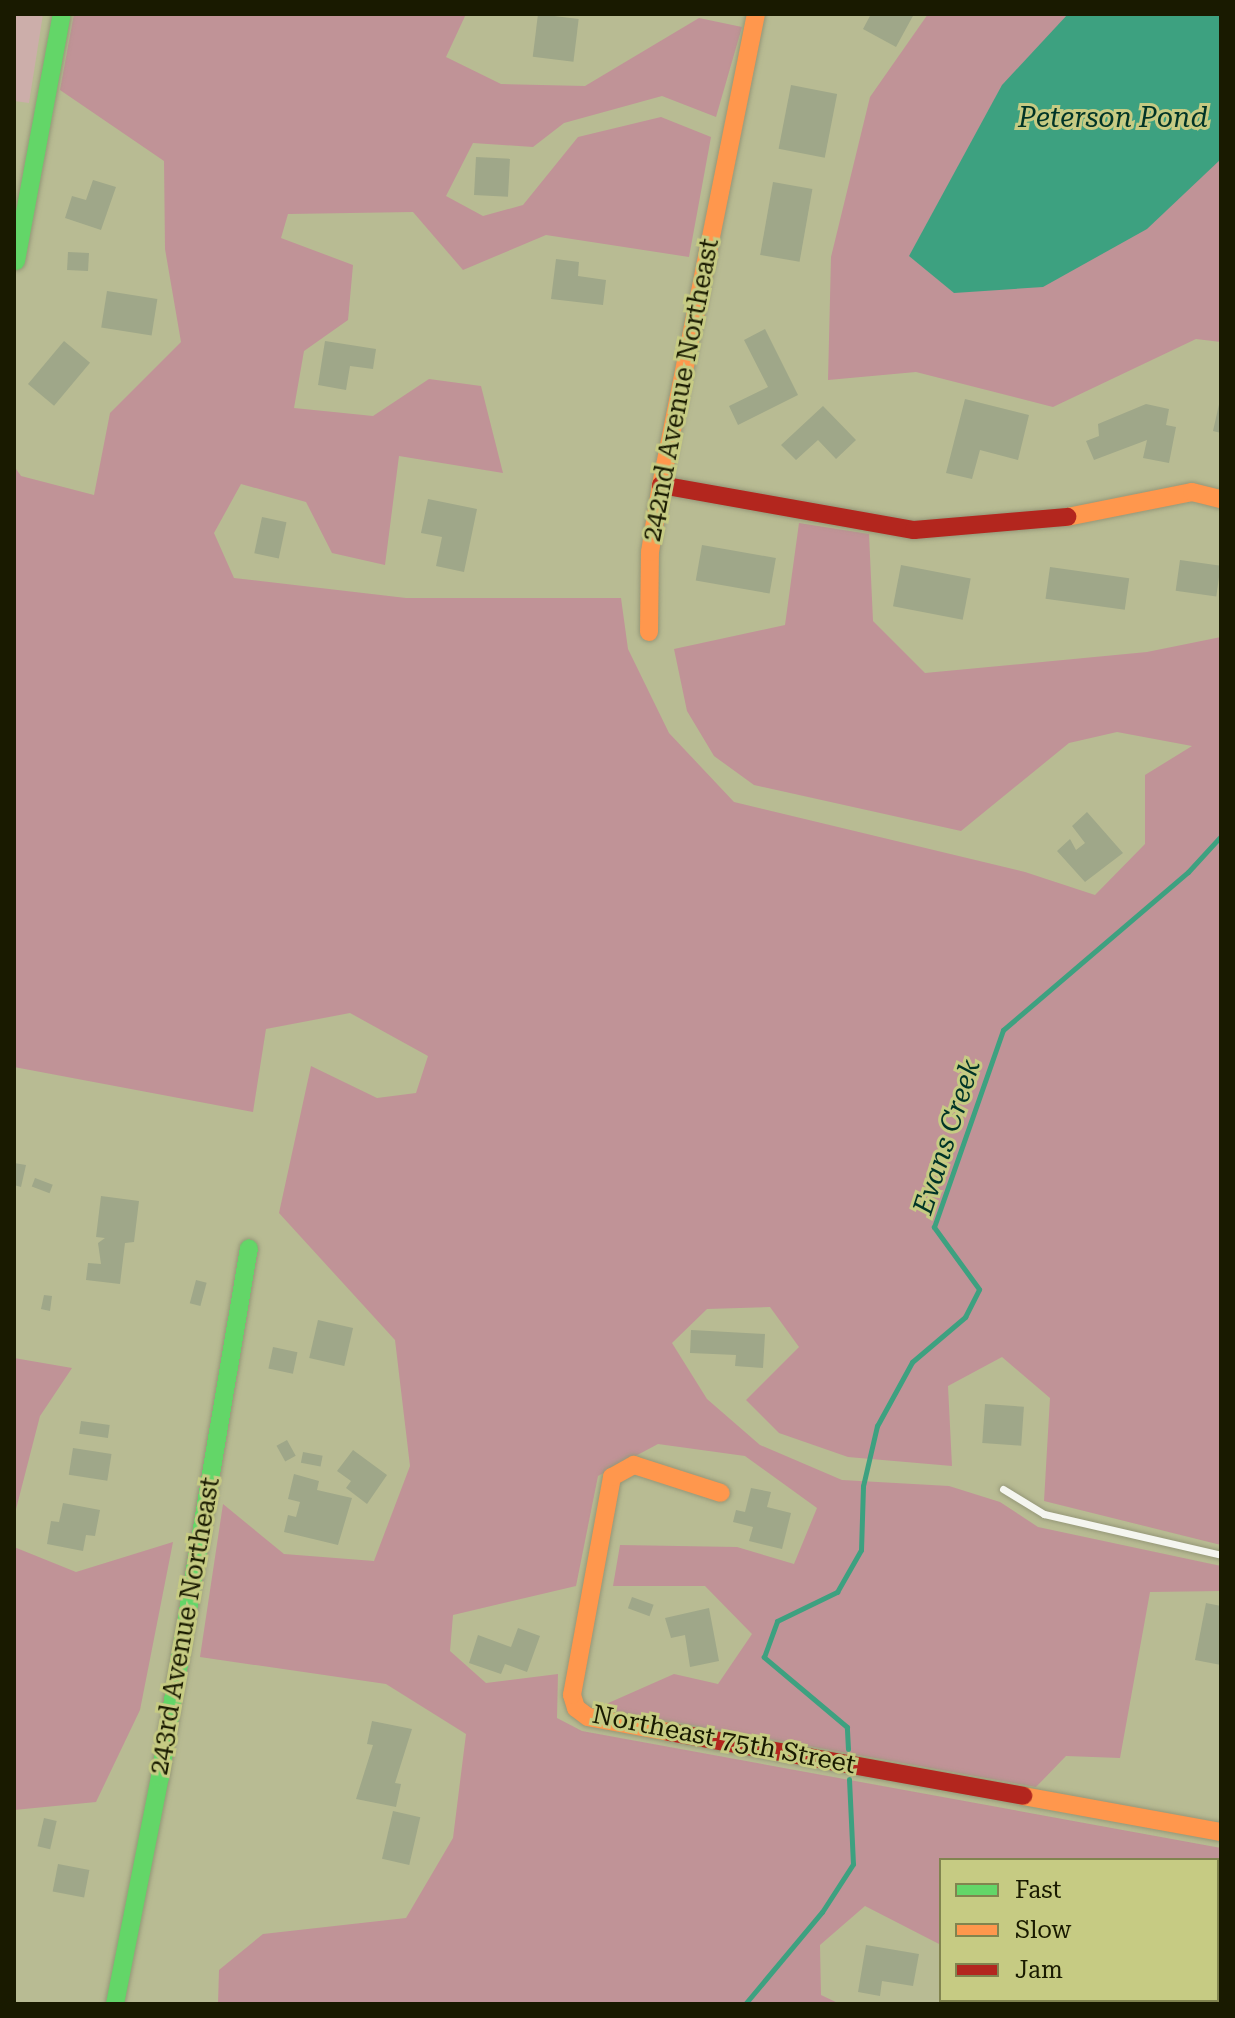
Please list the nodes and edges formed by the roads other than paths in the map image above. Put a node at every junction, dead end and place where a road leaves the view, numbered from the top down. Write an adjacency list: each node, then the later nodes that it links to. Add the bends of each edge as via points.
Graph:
1 (62, 14): 3 (street)
2 (756, 14): 4 (street, 242nd Avenue Northeast)
3 (16, 261)
4 (661, 485): 5 (street, via 914,530 1086,515 1192,492); 6 (street, 242nd Avenue Northeast, via 650,552)
5 (1221, 499)
6 (649, 632)
7 (249, 1248): 12 (street, 243rd Avenue Northeast, via 160,1777)
8 (1003, 1489): 10 (lane, via 1044,1514)
9 (721, 1493): 11 (street, Northeast 75th Street, via 634,1465 612,1477 572,1695 576,1708 588,1717)
10 (1221, 1555)
11 (1221, 1832)
12 (115, 2004)

